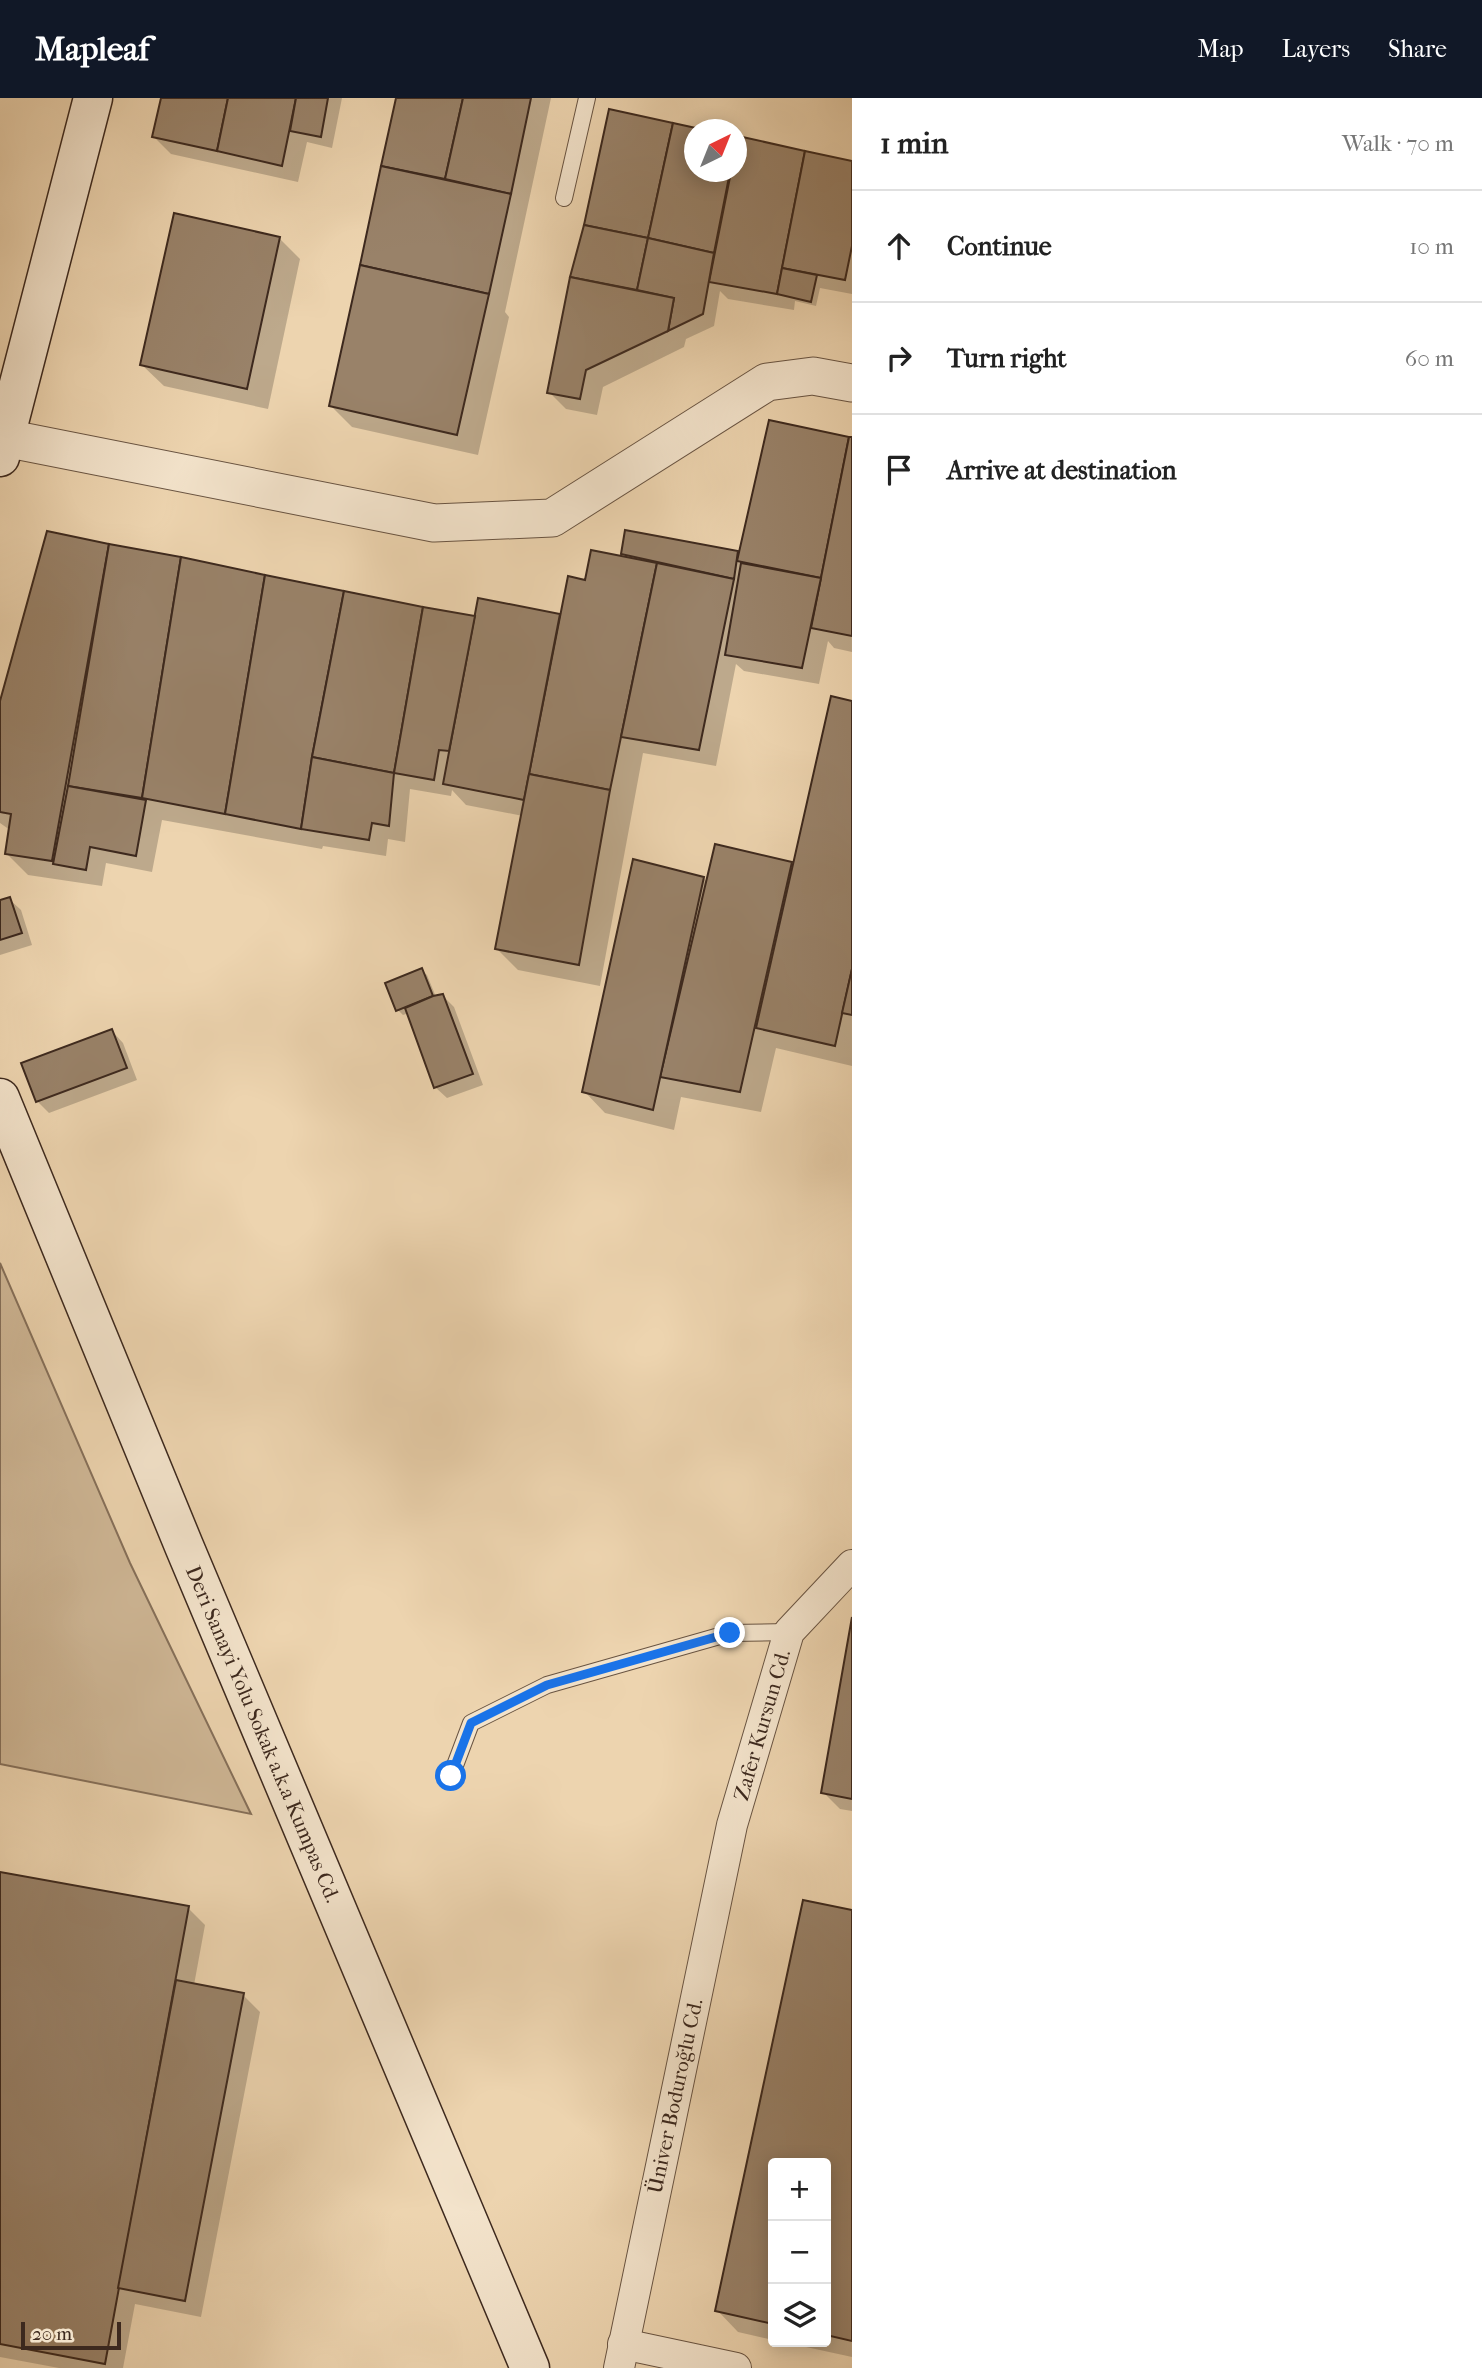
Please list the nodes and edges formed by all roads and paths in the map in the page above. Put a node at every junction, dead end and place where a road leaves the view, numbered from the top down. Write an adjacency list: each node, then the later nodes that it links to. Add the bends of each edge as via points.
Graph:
1 (93, 98): 5 (main road)
2 (587, 98): 3 (lane)
3 (564, 198)
4 (852, 383): 5 (street, via 813,376 766,382 552,518 434,523)
5 (2, 448)
6 (0, 1098): 12 (main road, Deri Sanayi Yolu Sokak a.k.a Kumpas Cd.)
7 (852, 1565): 8 (street, Zafer Kursun Cd.)
8 (789, 1632): 9 (lane, via 730,1633 547,1685 471,1723); 10 (street, Zafer Kursun Cd.)
9 (451, 1776)
10 (732, 1825): 11 (street, Üniver Boduroğlu Cd.)
11 (621, 2356): 13 (street)
12 (527, 2367)
13 (736, 2368)

